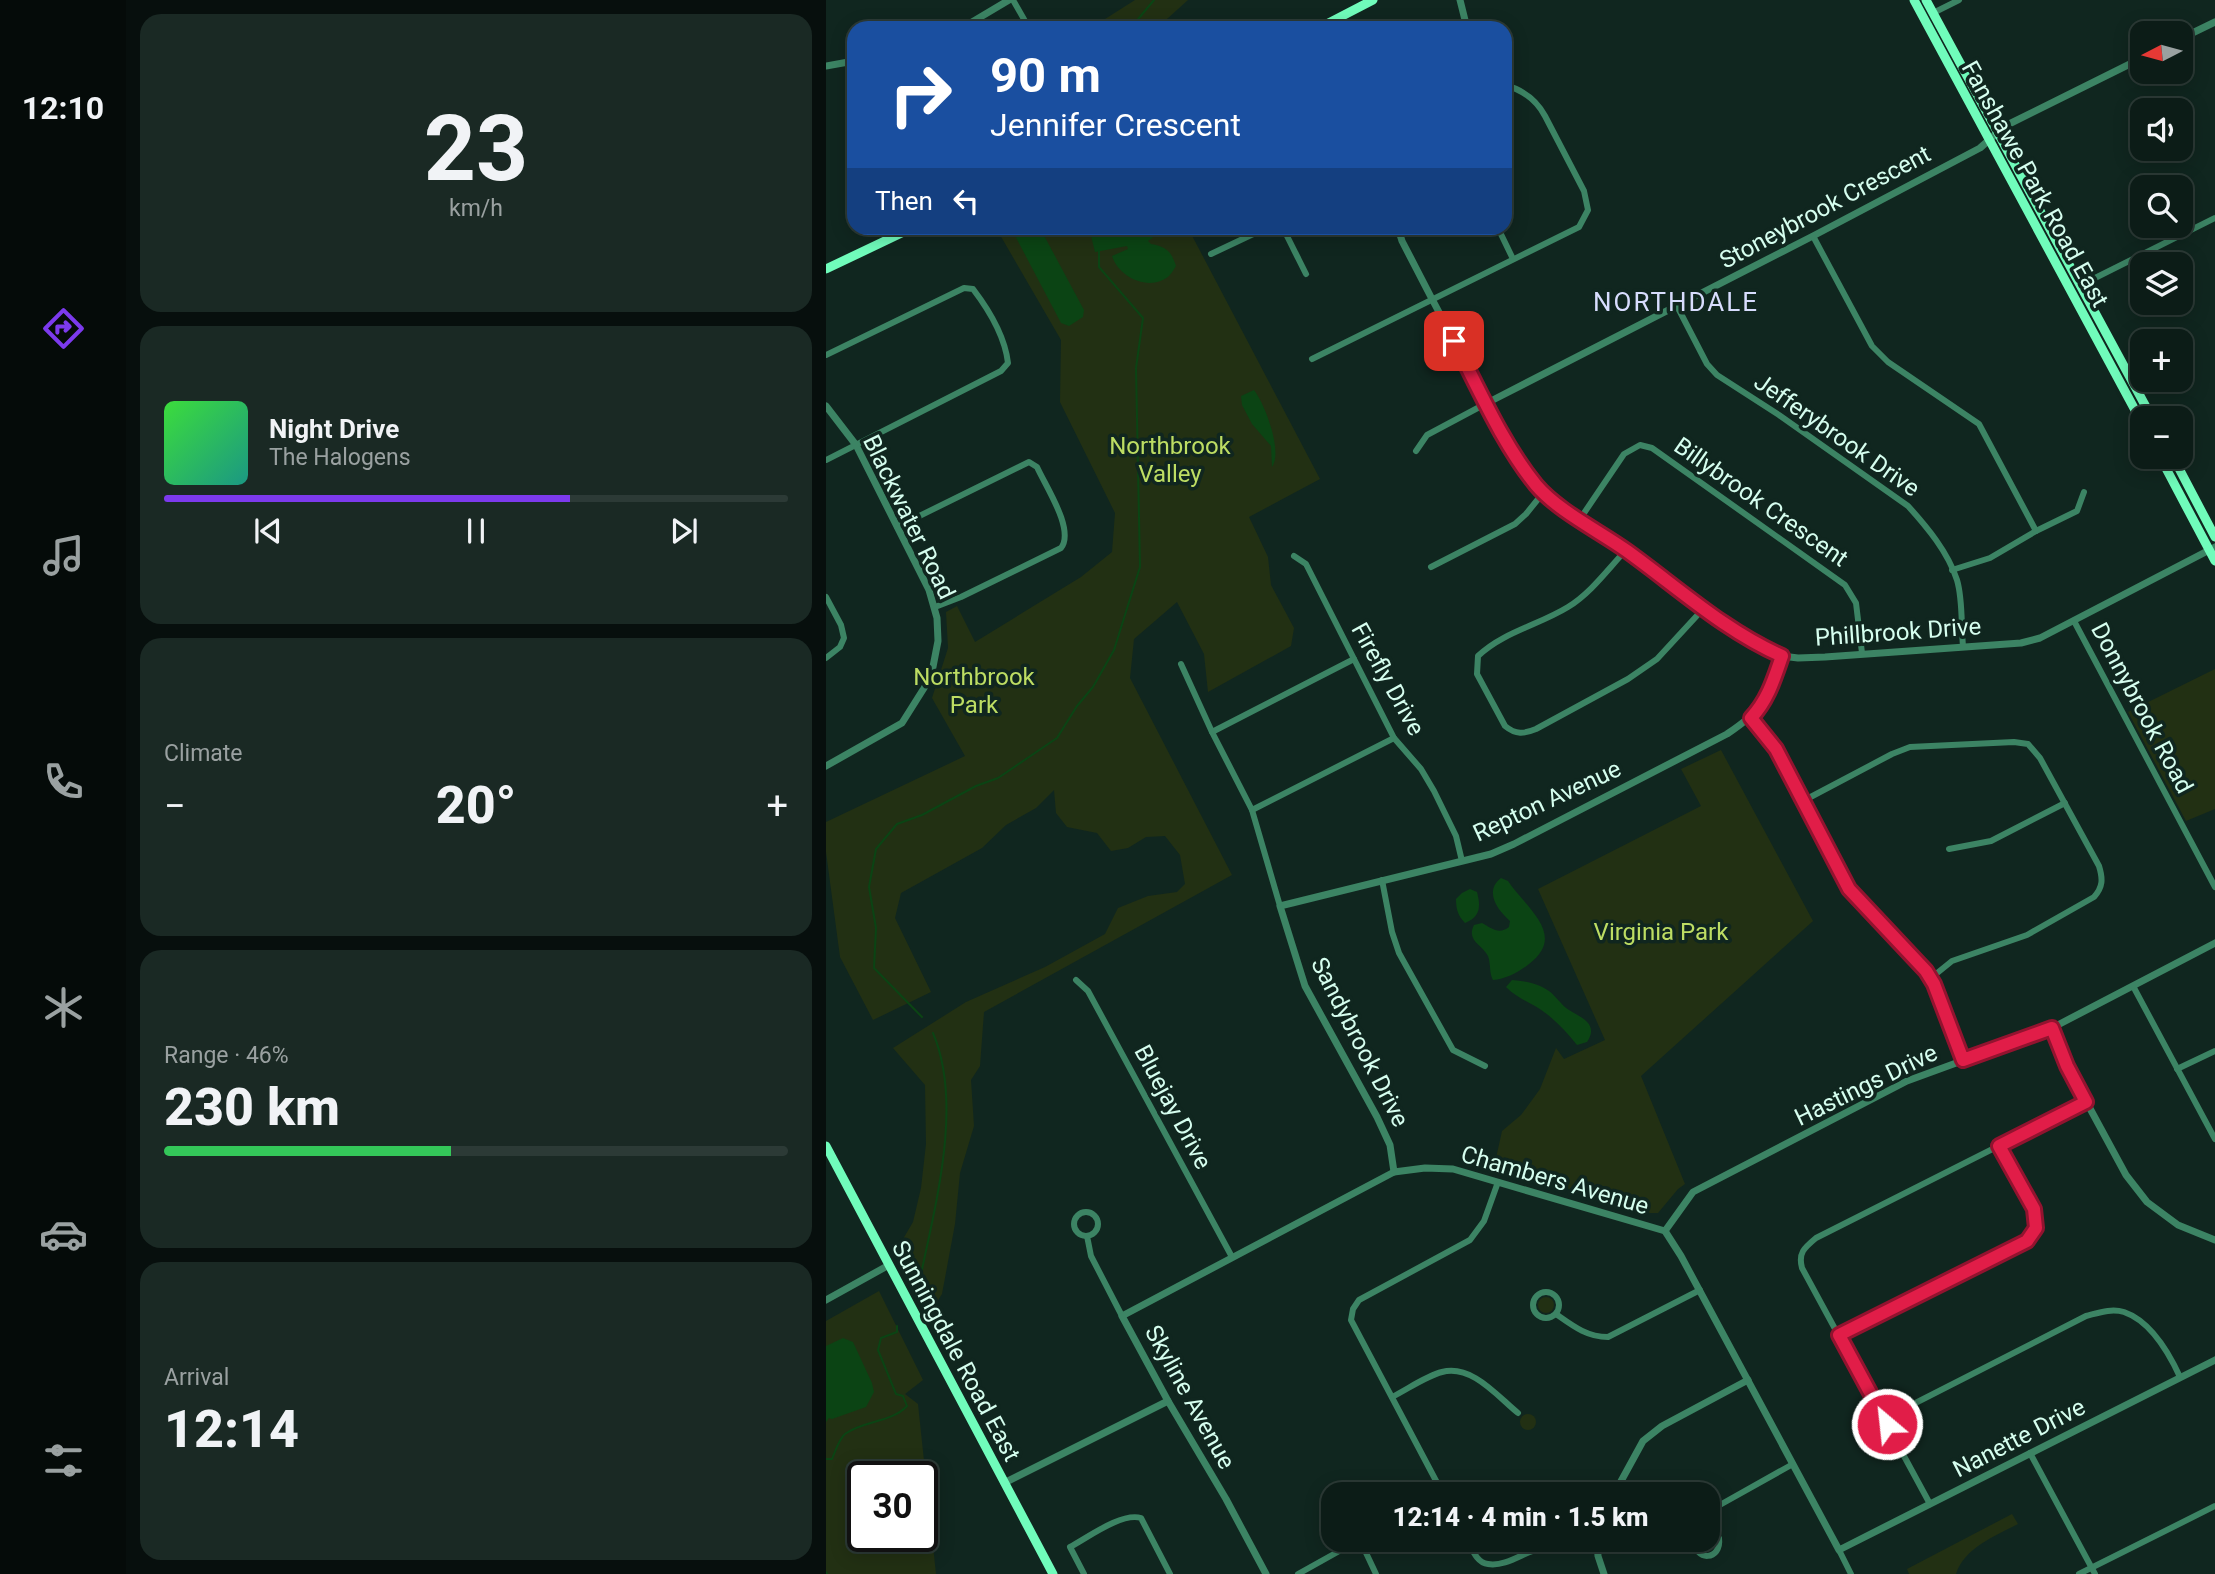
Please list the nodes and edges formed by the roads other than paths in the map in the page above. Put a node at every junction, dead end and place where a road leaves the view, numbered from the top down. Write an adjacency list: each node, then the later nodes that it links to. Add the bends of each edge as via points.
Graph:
1 (1011, 0): 8 (street); 9 (street)
2 (1373, 0): 10 (main road)
3 (1460, 0): 11 (street)
4 (1914, 0): 19 (main road, Fanshawe Park Road East)
5 (1926, 0): 7 (main road, Fanshawe Park Road East)
6 (1959, 0): 7 (street)
7 (1933, 13): 18 (main road, Fanshawe Park Road East)
8 (974, 21)
9 (1024, 21)
10 (1332, 21)
11 (1464, 21)
12 (2215, 22): 13 (street)
13 (2193, 33)
14 (847, 62): 16 (street)
15 (2130, 64): 18 (street, Stoneybrook Crescent)
16 (826, 66)
17 (1512, 88): 28 (street, via 1540,106 1584,191 1588,210 1579,226)
18 (1998, 133): 19 (street, Stoneybrook Crescent); 31 (main road, Fanshawe Park Road East)
19 (1989, 142): 26 (street, Stoneybrook Crescent); 38 (main road, Fanshawe Park Road East)
20 (2215, 218): 31 (street)
21 (897, 235): 29 (main road)
22 (1251, 235): 27 (street)
23 (1286, 235): 30 (street)
24 (1400, 235): 32 (street, Phillbrook Drive)
25 (1501, 235): 28 (street)
26 (1813, 236): 33 (street, Stoneybrook Crescent); 49 (street, via 1872,346 1888,362 1979,424)
27 (1211, 254)
28 (1513, 259): 32 (street)
29 (826, 269)
30 (1306, 274)
31 (2081, 285): 39 (main road, Fanshawe Park Road East)
32 (1432, 299): 35 (street); 36 (street, Phillbrook Drive)
33 (1677, 306): 36 (street, Stoneybrook Crescent); 56 (street, Jefferybrook Drive, via 1717,375 1908,506 1937,541)
34 (826, 355): 40 (street, via 964,288 973,289 1006,348 1008,363 1001,371)
35 (1312, 359)
36 (1487, 403): 41 (street, Stoneybrook Crescent, via 1427,435); 46 (street, Phillbrook Drive, via 1520,465)
37 (826, 406): 40 (street, Blackwater Road)
38 (2132, 406)
39 (2146, 406)
40 (856, 446): 42 (street); 48 (street, Blackwater Road)
41 (1416, 451)
42 (826, 460)
43 (2167, 469): 51 (main road)
44 (2179, 469): 50 (main road)
45 (2084, 492): 49 (street, via 2077,511)
46 (1543, 493): 47 (street, Phillbrook Drive); 55 (street, via 1515,524)
47 (1580, 519): 52 (street, Phillbrook Drive); 62 (street, Billybrook Crescent, via 1624,454 1640,445 1652,448 1845,585 1856,603)
48 (897, 527): 58 (street, Blackwater Road); 58 (street, via 1029,462 1037,467 1066,529 1061,548)
49 (2036, 531): 56 (street, via 1990,558)
50 (2215, 537)
51 (2212, 549): 54 (main road); 60 (street, Phillbrook Drive)
52 (1626, 550): 59 (street, Phillbrook Drive); 59 (street, via 1584,596 1489,645 1478,656 1477,674 1512,732 1525,734 1536,729 1628,679 1657,659)
53 (1294, 556): 65 (street, Firefly Drive, via 1306,564)
54 (2215, 561)
55 (1431, 567)
56 (1952, 570): 61 (street, Jefferybrook Drive, via 1957,581)
57 (826, 597): 64 (street, via 844,638)
58 (934, 607): 70 (street, Blackwater Road, via 939,641 922,695 902,723)
59 (1704, 608): 63 (street, Phillbrook Drive)
60 (2074, 621): 61 (street, Phillbrook Drive, via 2021,643); 77 (street, Donnybrook Road)
61 (1962, 646): 62 (street, Phillbrook Drive)
62 (1862, 653): 63 (street, Phillbrook Drive)
63 (1782, 656): 67 (street, Repton Avenue, via 1770,691)
64 (826, 658)
65 (1354, 659): 68 (street); 69 (street, Firefly Drive)
66 (1181, 664): 68 (street, Sandybrook Drive)
67 (1751, 718): 71 (street, via 1776,749); 75 (street, Repton Avenue, via 1514,844)
68 (1212, 732): 73 (street, Sandybrook Drive)
69 (1394, 738): 73 (street); 75 (street, Firefly Drive, via 1434,792 1456,836)
70 (826, 766)
71 (1802, 800): 72 (street, via 1910,747 2014,742 2028,744 2034,751); 80 (street, via 1849,889)
72 (2065, 803): 74 (street, via 1991,841); 80 (street, via 2099,866 2101,889 2027,935 1952,961)
73 (1252, 810): 78 (street, Sandybrook Drive)
74 (1949, 849)
75 (1462, 861): 76 (street, Repton Avenue)
76 (1381, 880): 78 (street, Repton Avenue); 86 (street, via 1399,953 1453,1050)
77 (2215, 887)
78 (1280, 906): 92 (street, Sandybrook Drive, via 1305,986 1386,1135)
79 (2215, 943): 82 (street, Hastings Drive)
80 (1931, 978): 85 (street)
81 (1076, 980): 97 (street, Bluejay Drive, via 1088,991)
82 (2133, 986): 83 (street, Hastings Drive); 87 (street)
83 (2052, 1028): 85 (street, Hastings Drive); 88 (street)
84 (2215, 1051): 87 (street)
85 (1963, 1060): 94 (street, Hastings Drive, via 1907,1081 1693,1192)
86 (1485, 1066)
87 (2177, 1069): 89 (street)
88 (2086, 1102): 91 (street); 96 (street, via 2147,1202 2178,1225)
89 (2215, 1139)
90 (826, 1146): 98 (main road, Sunningdale Road East)
91 (1999, 1146): 103 (street, via 2034,1209 2036,1228 2027,1241); 103 (street, via 1815,1238 1801,1251 1802,1268)
92 (1394, 1172): 93 (street, Chambers Avenue, via 1453,1169); 97 (street, Chambers Avenue)
93 (1499, 1182): 94 (street, Chambers Avenue); 107 (street, via 1484,1221 1470,1240 1359,1300 1353,1309 1351,1320)
94 (1665, 1231): 99 (street, Chambers Avenue)
95 (1087, 1236): 102 (street, Skyline Avenue, via 1091,1256)
96 (2215, 1240)
97 (1232, 1257): 102 (street, Chambers Avenue)
98 (889, 1265): 100 (street); 115 (main road, Sunningdale Road East)
99 (1700, 1290): 101 (street, via 1608,1337 1581,1331); 106 (street, Chambers Avenue)
100 (826, 1300)
101 (1556, 1314): 101 (street, via 1555,1296 1545,1292 1535,1297 1533,1308 1539,1317)
102 (1122, 1316): 108 (street, Skyline Avenue)
103 (1839, 1335): 110 (street)
104 (2215, 1360): 105 (street, Nanette Drive)
105 (2180, 1377): 110 (street, via 2142,1323 2123,1312 2106,1310 2086,1315); 111 (street, Nanette Drive)
106 (1748, 1380): 112 (street, Chambers Avenue); 114 (street, via 1643,1441)
107 (1392, 1397): 109 (street, via 1443,1371 1465,1372); 113 (street)
108 (1168, 1401): 115 (street); 131 (street, Skyline Avenue)
109 (1518, 1413)
110 (1884, 1419): 116 (street)
111 (2031, 1453): 116 (street, Nanette Drive); 127 (street)
112 (1793, 1464): 117 (street); 119 (street, Chambers Avenue)
113 (1437, 1482)
114 (1621, 1482)
115 (1004, 1483): 128 (main road, Sunningdale Road East)
116 (1930, 1504): 119 (street, Nanette Drive)
117 (1720, 1505)
118 (2215, 1506): 127 (street)
119 (1839, 1550): 135 (street, Chambers Avenue)
120 (1338, 1552): 132 (street)
121 (1366, 1552): 133 (street)
122 (1474, 1552): 123 (street, via 1486,1564 1503,1563)
123 (1524, 1552)
124 (1599, 1552): 134 (street)
125 (1698, 1552): 126 (street, via 1707,1556)
126 (1716, 1552)
127 (2093, 1571): 136 (street)
128 (1053, 1574)
129 (1084, 1574): 130 (street, via 1070,1547 1133,1516 1140,1518)
130 (1170, 1574)
131 (1266, 1574)
132 (1298, 1574)
133 (1376, 1574)
134 (1604, 1574)
135 (1851, 1574)
136 (2079, 1574)

